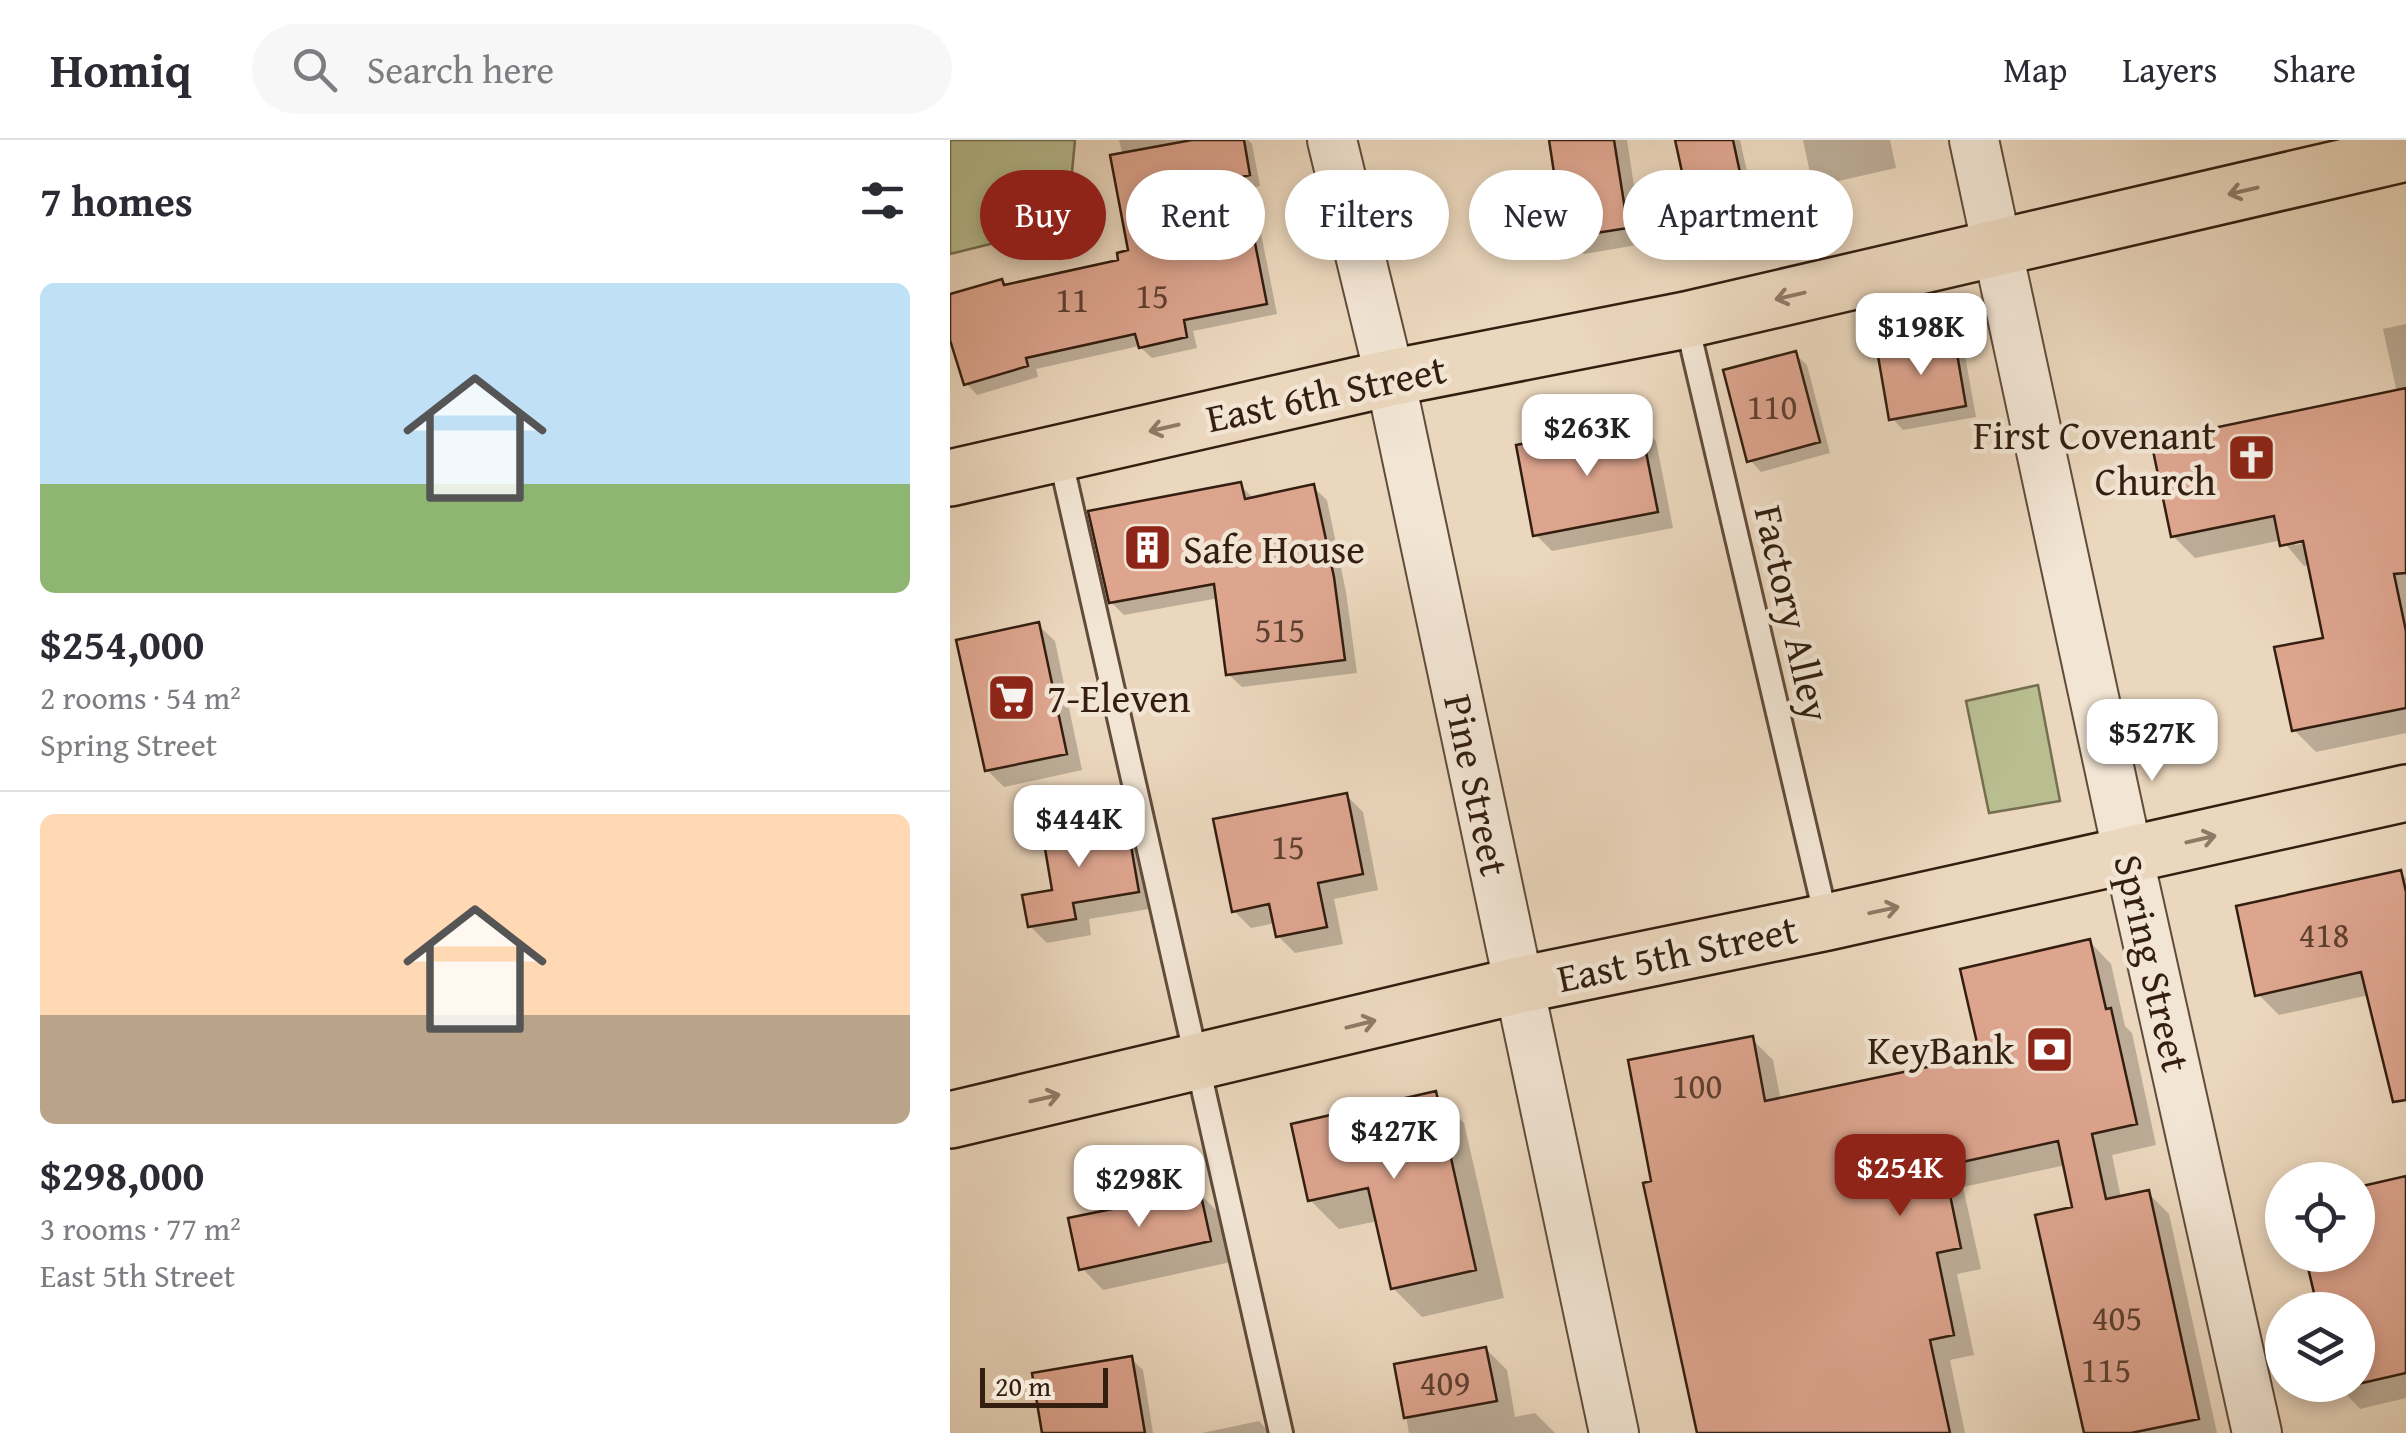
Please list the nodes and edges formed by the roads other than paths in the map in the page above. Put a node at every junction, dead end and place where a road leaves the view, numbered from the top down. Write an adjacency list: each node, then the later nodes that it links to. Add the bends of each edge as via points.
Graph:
1 (1332, 140): 7 (street, Pine Street)
2 (1974, 140): 5 (street, Spring Street)
3 (2406, 153): 4 (main road, East 6th Street)
4 (2312, 157): 5 (main road, East 6th Street, one-way to 5)
5 (1996, 247): 6 (main road, East 6th Street, one-way to 6); 11 (street, Spring Street)
6 (1686, 320): 7 (main road, East 6th Street); 12 (lane, Factory Alley)
7 (1390, 378): 8 (main road, East 6th Street, one-way to 8); 13 (street, Pine Street)
8 (1059, 452): 9 (main road, East 6th Street); 14 (lane)
9 (950, 478)
10 (2406, 793): 11 (main road, East 5th Street, one-way to 10)
11 (2128, 855): 12 (main road, East 5th Street, one-way to 11); 18 (street, Spring Street)
12 (1828, 922): 13 (main road, East 5th Street)
13 (1520, 985): 14 (main road, East 5th Street, one-way to 13); 17 (street, Pine Street)
14 (1198, 1063): 15 (main road, East 5th Street, one-way to 14); 16 (lane)
15 (950, 1120)
16 (1281, 1433)
17 (1614, 1433)
18 (2257, 1433)

